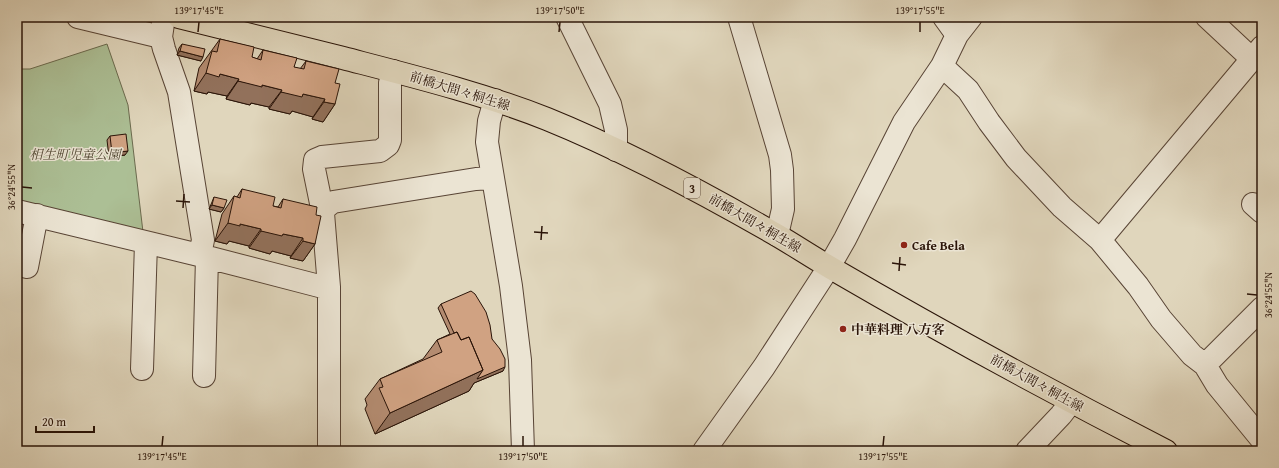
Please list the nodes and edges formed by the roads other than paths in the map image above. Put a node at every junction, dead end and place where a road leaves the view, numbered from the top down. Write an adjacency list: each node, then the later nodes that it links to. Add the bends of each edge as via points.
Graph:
1 (78, 17): 8 (street)
2 (179, 17): 12 (main road, 前橋大間々桐生線 / 3)
3 (567, 17): 14 (street, via 610,104 616,130)
4 (739, 17): 18 (street, via 780,154 783,209)
5 (944, 17): 9 (street)
6 (971, 17): 9 (street)
7 (1207, 17): 10 (street)
8 (162, 27): 21 (street, via 164,49 179,92 203,240)
9 (958, 35): 11 (street)
10 (1257, 53): 19 (street)
11 (942, 66): 19 (street, via 968,90 1016,158 1062,207); 23 (street, via 904,122)
12 (394, 71): 13 (main road, 前橋大間々桐生線 / 3); 17 (street, via 390,83 388,145 380,151 322,157 315,160 314,169)
13 (495, 100): 14 (main road, 前橋大間々桐生線 / 3); 15 (street, via 487,142)
14 (616, 150): 18 (main road, 前橋大間々桐生線 / 3, via 702,193)
15 (492, 178): 17 (street, via 333,202); 32 (street, via 520,360)
16 (27, 213): 20 (street); 22 (street)
17 (323, 213): 24 (street)
18 (777, 235): 23 (main road, 前橋大間々桐生線 / 3)
19 (1100, 240): 26 (street, via 1161,319 1192,355)
20 (146, 243): 21 (street); 27 (street)
21 (203, 256): 24 (street); 28 (street)
22 (27, 267)
23 (829, 267): 29 (main road, 前橋大間々桐生線 / 3); 33 (street, via 764,367)
24 (329, 287): 31 (street)
25 (1262, 308): 26 (street)
26 (1206, 365): 30 (street, via 1217,385)
27 (142, 369)
28 (204, 376)
29 (1071, 402): 34 (street); 35 (main road, 前橋大間々桐生線 / 3)
30 (1262, 440)
31 (329, 451)
32 (523, 451)
33 (704, 451)
34 (1027, 451)
35 (1166, 451)

